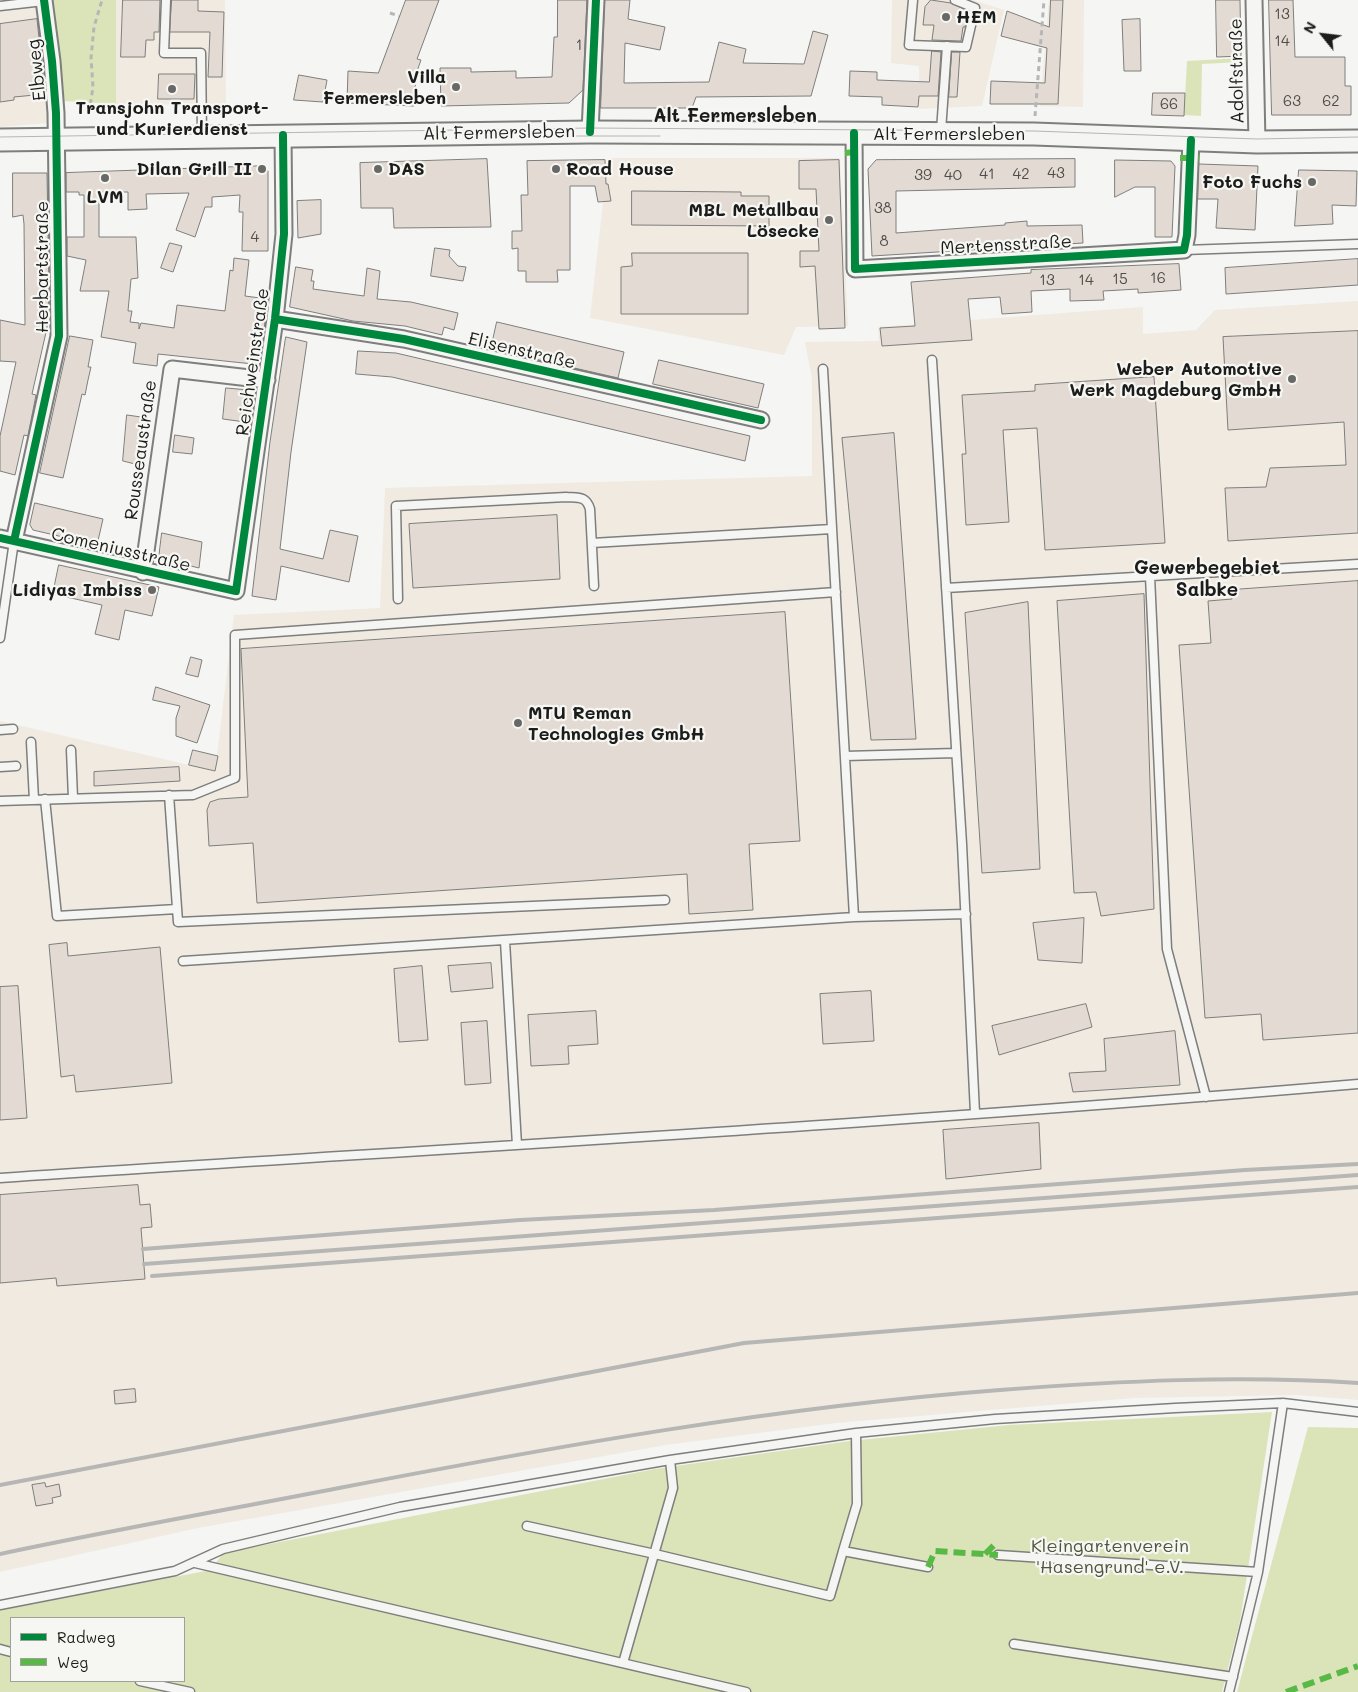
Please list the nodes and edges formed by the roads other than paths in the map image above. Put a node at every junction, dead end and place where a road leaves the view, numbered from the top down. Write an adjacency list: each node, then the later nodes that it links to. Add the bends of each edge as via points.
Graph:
1 (166, 0): 13 (lane, via 164,53 201,53)
2 (596, 0): 9 (street)
3 (913, 0): 8 (lane, via 909,45)
4 (955, 0): 8 (lane, via 976,8 966,47)
5 (1254, 0): 18 (street, Adolfstraße)
6 (44, 1): 7 (lane); 14 (street, Elbweg)
7 (0, 6)
8 (947, 46): 11 (lane)
9 (590, 132): 10 (main road, Alt Fermersleben); 12 (main road, Alt Fermersleben)
10 (854, 133): 11 (main road, Alt Fermersleben); 20 (street, Mertensstraße, via 856,269)
11 (940, 133): 16 (main road, Alt Fermersleben)
12 (283, 135): 13 (main road, Alt Fermersleben); 21 (street, Reichweinstraße, via 284,234)
13 (202, 136): 14 (main road, Alt Fermersleben)
14 (57, 138): 15 (main road, Alt Fermersleben); 27 (street, Herbartstraße, via 59,336)
15 (0, 140)
16 (1191, 140): 18 (main road, Alt Fermersleben); 20 (street)
17 (1358, 141): 18 (main road, Alt Fermersleben)
18 (1257, 142)
19 (1358, 244): 20 (lane)
20 (1184, 250)
21 (275, 319): 24 (street, Reichweinstraße); 25 (street, Elisenstraße, via 404,339)
22 (932, 360): 33 (lane)
23 (823, 368): 26 (lane)
24 (267, 380): 30 (street, Rousseaustraße, via 172,369); 34 (street, Reichweinstraße)
25 (760, 420)
26 (832, 529): 28 (lane); 35 (lane)
27 (7, 540): 30 (street, Comeniusstraße); 37 (lane)
28 (592, 543): 32 (lane); 36 (lane, via 590,509 588,501 582,498 396,506)
29 (1358, 564): 31 (lane)
30 (143, 572): 34 (street, Comeniusstraße)
31 (1150, 576): 33 (lane); 58 (lane, via 1168,949)
32 (594, 586)
33 (946, 588): 42 (lane)
34 (236, 591)
35 (836, 592): 43 (lane); 46 (lane, via 235,636 235,778 193,795)
36 (398, 599)
37 (0, 638)
38 (13, 728): 39 (lane)
39 (0, 730)
40 (31, 742): 49 (lane)
41 (71, 750): 47 (lane)
42 (956, 753): 43 (lane); 53 (lane)
43 (845, 756): 54 (lane)
44 (16, 766): 45 (lane)
45 (0, 767)
46 (169, 795): 47 (lane); 52 (lane)
47 (73, 798): 48 (lane)
48 (45, 799): 49 (lane); 52 (lane, via 57,916)
49 (34, 800): 50 (lane)
50 (0, 801)
51 (665, 900): 52 (lane, via 178,922)
52 (177, 909)
53 (966, 914): 54 (lane); 59 (lane)
54 (854, 917): 55 (lane)
55 (505, 942): 56 (lane); 60 (lane)
56 (183, 961)
57 (1358, 1084): 58 (lane)
58 (1206, 1097): 59 (lane)
59 (975, 1113): 60 (lane)
60 (517, 1146): 61 (lane)
61 (0, 1178)
62 (1283, 1403): 63 (lane); 64 (lane, via 995,1419); 72 (lane)
63 (1358, 1412)
64 (856, 1433): 65 (lane); 67 (lane, via 857,1504)
65 (670, 1460): 68 (lane, via 674,1488); 70 (lane, via 400,1507 223,1548)
66 (527, 1526): 68 (lane)
67 (843, 1550): 68 (lane, via 830,1596); 71 (lane)
68 (655, 1554): 75 (lane)
69 (998, 1555): 72 (lane)
70 (195, 1563): 73 (lane, via 175,1571); 75 (lane)
71 (928, 1567)
72 (1258, 1572): 76 (lane)
73 (0, 1605)
74 (1014, 1644): 76 (lane)
75 (624, 1663): 79 (lane)
76 (1233, 1677): 80 (lane)
77 (145, 1682): 78 (lane)
78 (190, 1692)
79 (746, 1692)
80 (1230, 1692)

